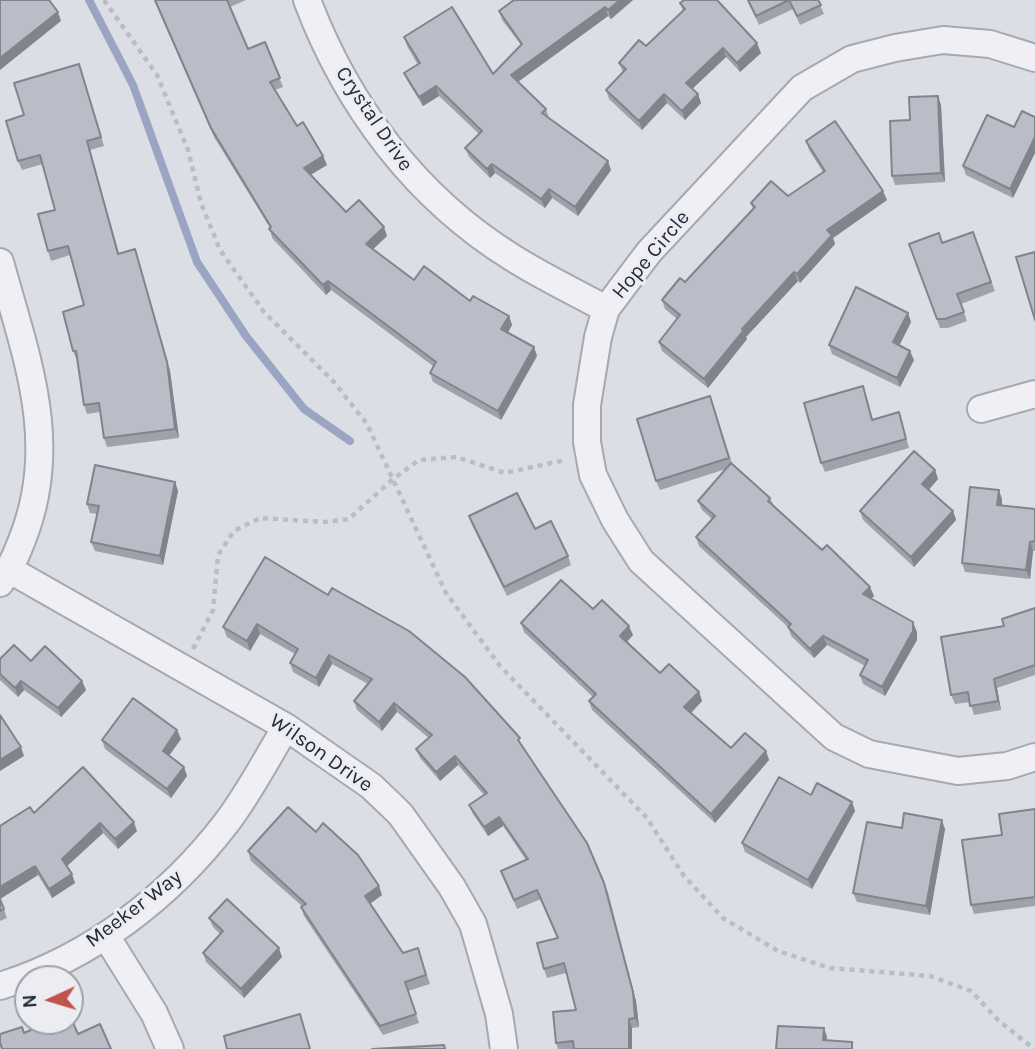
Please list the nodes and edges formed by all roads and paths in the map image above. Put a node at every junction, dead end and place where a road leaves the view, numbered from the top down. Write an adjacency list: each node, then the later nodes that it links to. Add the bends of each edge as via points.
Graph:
1 (104, 0): 9 (path, via 157,75 188,149 201,203 220,250 264,312 334,382 367,424)
2 (311, 1): 5 (street, Crystal Drive, via 322,40 348,86 417,183 513,258)
3 (1035, 58): 5 (street, Hope Circle, via 990,44 943,40 843,64 802,88 649,252)
4 (0, 265): 10 (street, via 40,428 32,514)
5 (606, 309): 8 (street, Hope Circle, via 587,405)
6 (1035, 394): 7 (street)
7 (981, 409)
8 (589, 456): 9 (path, via 505,473 456,457 419,460); 13 (street, Hope Circle, via 613,517 641,561 834,737 869,754 958,771 1007,766)
9 (393, 479): 11 (path, via 349,519 260,518 234,531 218,555 213,610); 18 (path, via 446,593 484,645 647,818 684,876 723,918 778,951 830,968 930,976 971,991)
10 (5, 577): 11 (street, Wilson Drive)
11 (183, 668): 12 (street, Wilson Drive)
12 (286, 727): 14 (street, Meeker Way, via 227,822 200,856 165,891); 17 (street, Wilson Drive, via 377,792 401,815 452,887 473,924 499,1014)
13 (1035, 757)
14 (106, 936): 15 (street, Meeker Way, via 57,964); 16 (street, via 154,1013)
15 (0, 986)
16 (170, 1049)
17 (504, 1049)
18 (1034, 1049)

